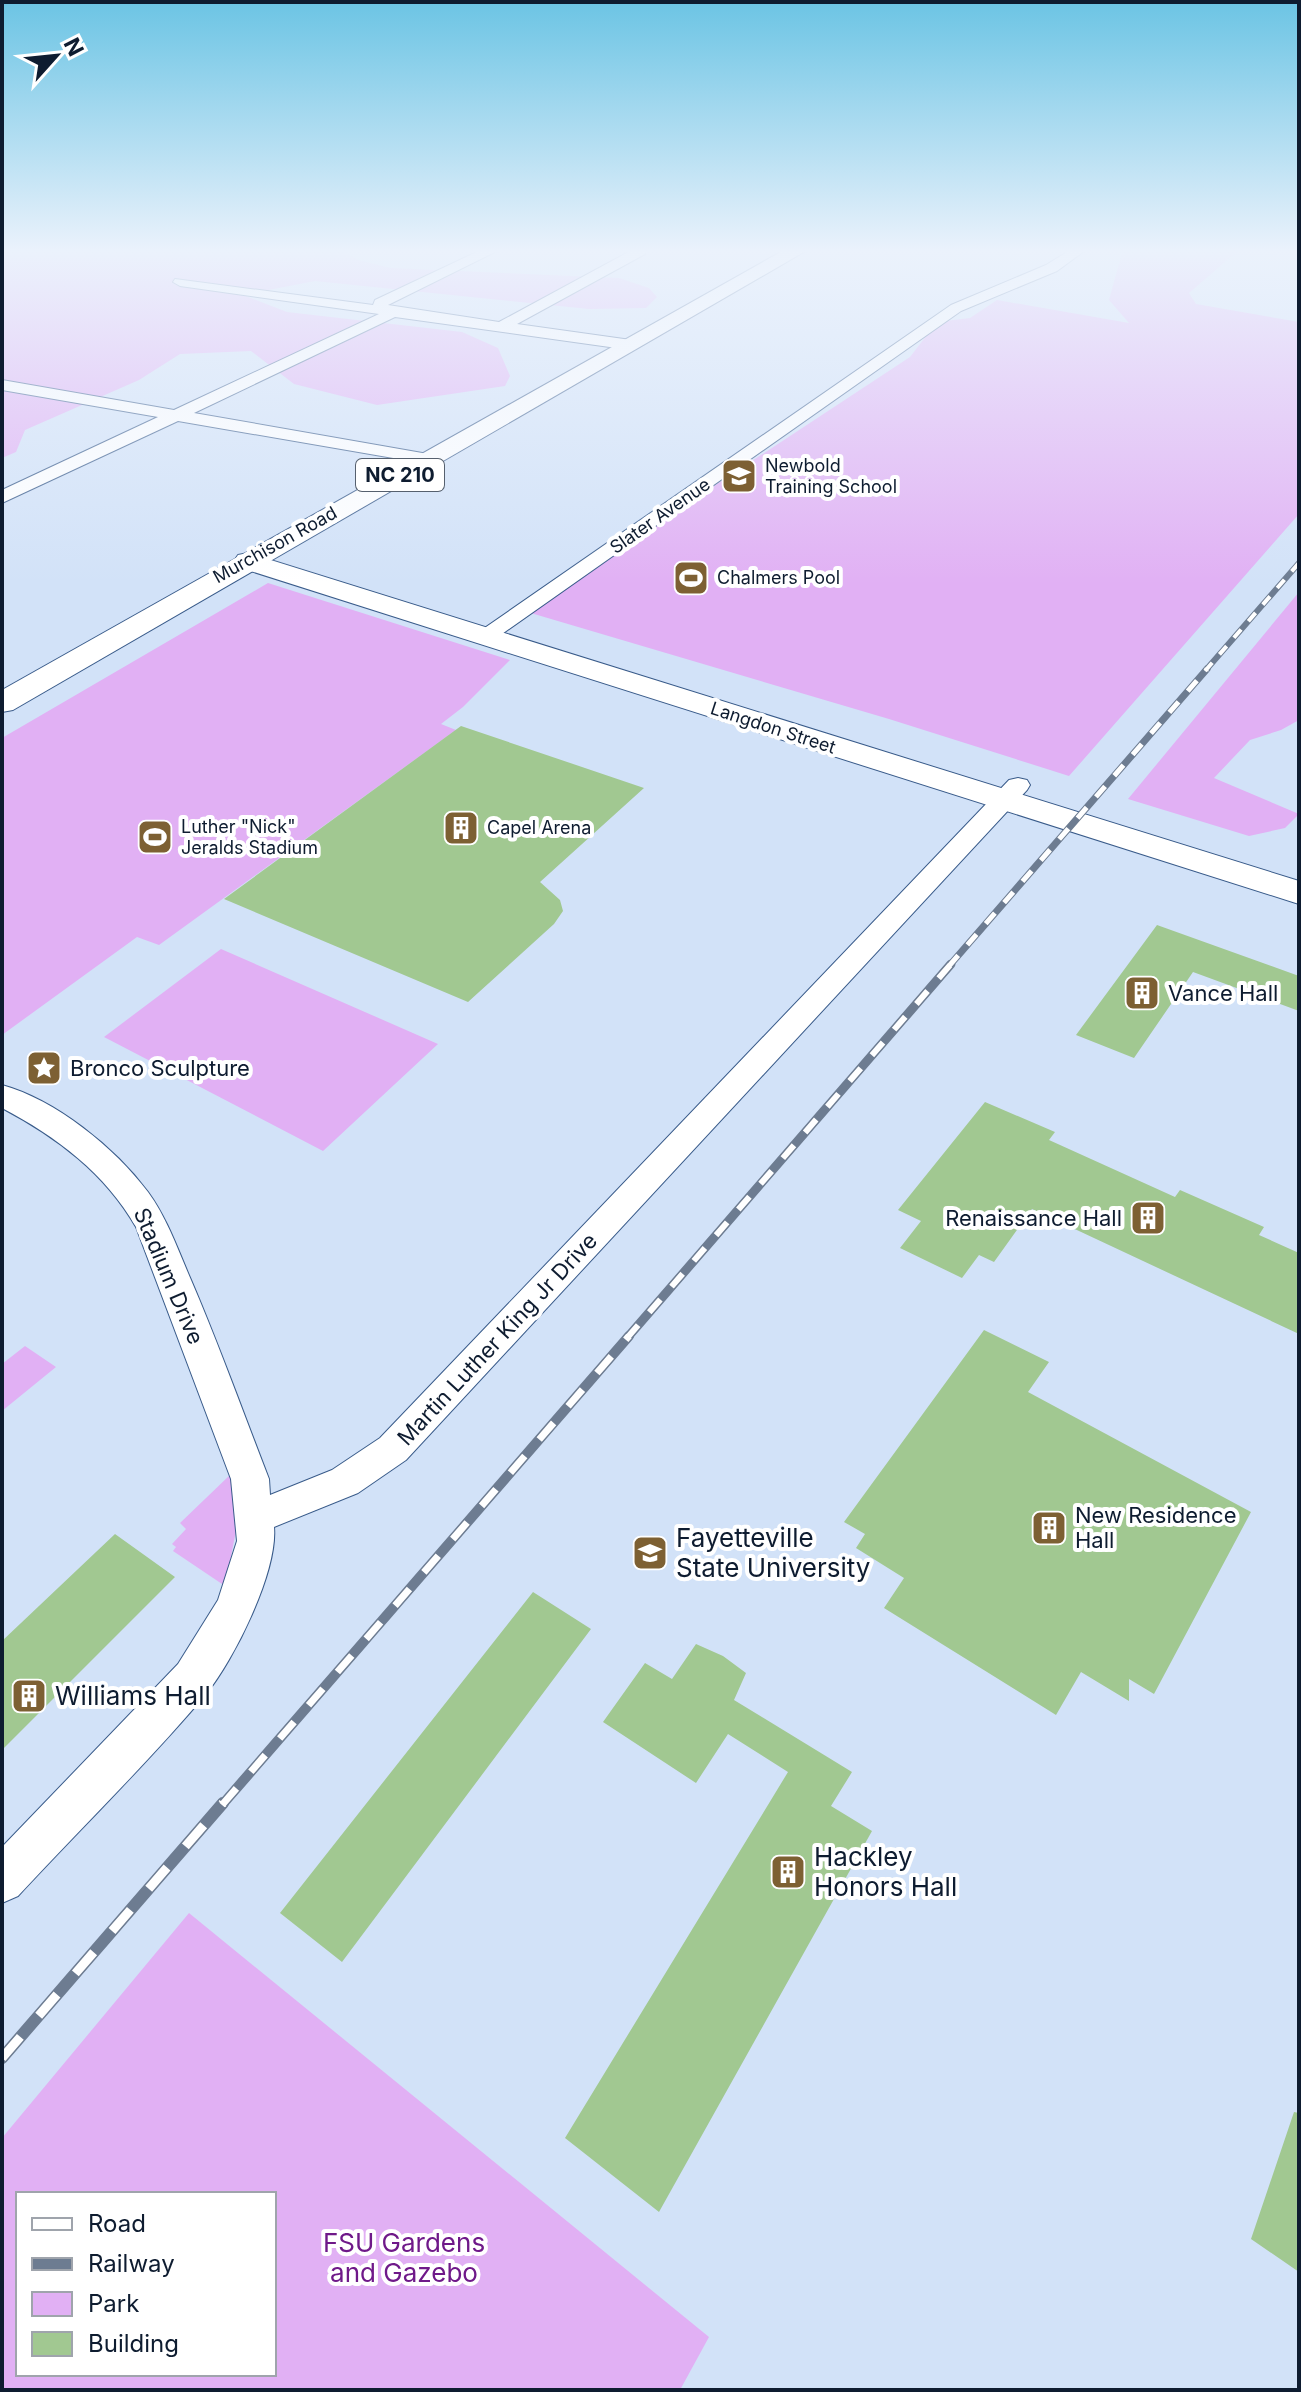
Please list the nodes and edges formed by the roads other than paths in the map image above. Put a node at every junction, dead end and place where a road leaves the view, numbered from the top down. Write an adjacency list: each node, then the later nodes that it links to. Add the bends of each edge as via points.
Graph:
1 (294, 361): 5 (street)
2 (603, 361): 6 (main road, Murchison Road / NC 210)
3 (880, 361): 9 (street, Slater Avenue)
4 (2, 385): 5 (street)
5 (177, 416): 6 (street); 7 (street)
6 (428, 459): 8 (main road, Murchison Road / NC 210)
7 (2, 497)
8 (258, 555): 9 (main road, Langdon Street); 10 (main road, Murchison Road / NC 210)
9 (495, 629): 11 (main road, Langdon Street)
10 (2, 703)
11 (1010, 793): 12 (main road, Langdon Street); 13 (main road, Langdon Street); 15 (street, Martin Luther King Jr Drive, via 393,1449 357,1476)
12 (1299, 872)
13 (1299, 893)
14 (2, 1095): 15 (street, Stadium Drive, via 96,1153 137,1201 189,1316 250,1479)
15 (255, 1516): 16 (street, via 256,1541 236,1607 193,1678)
16 (2, 1880)

